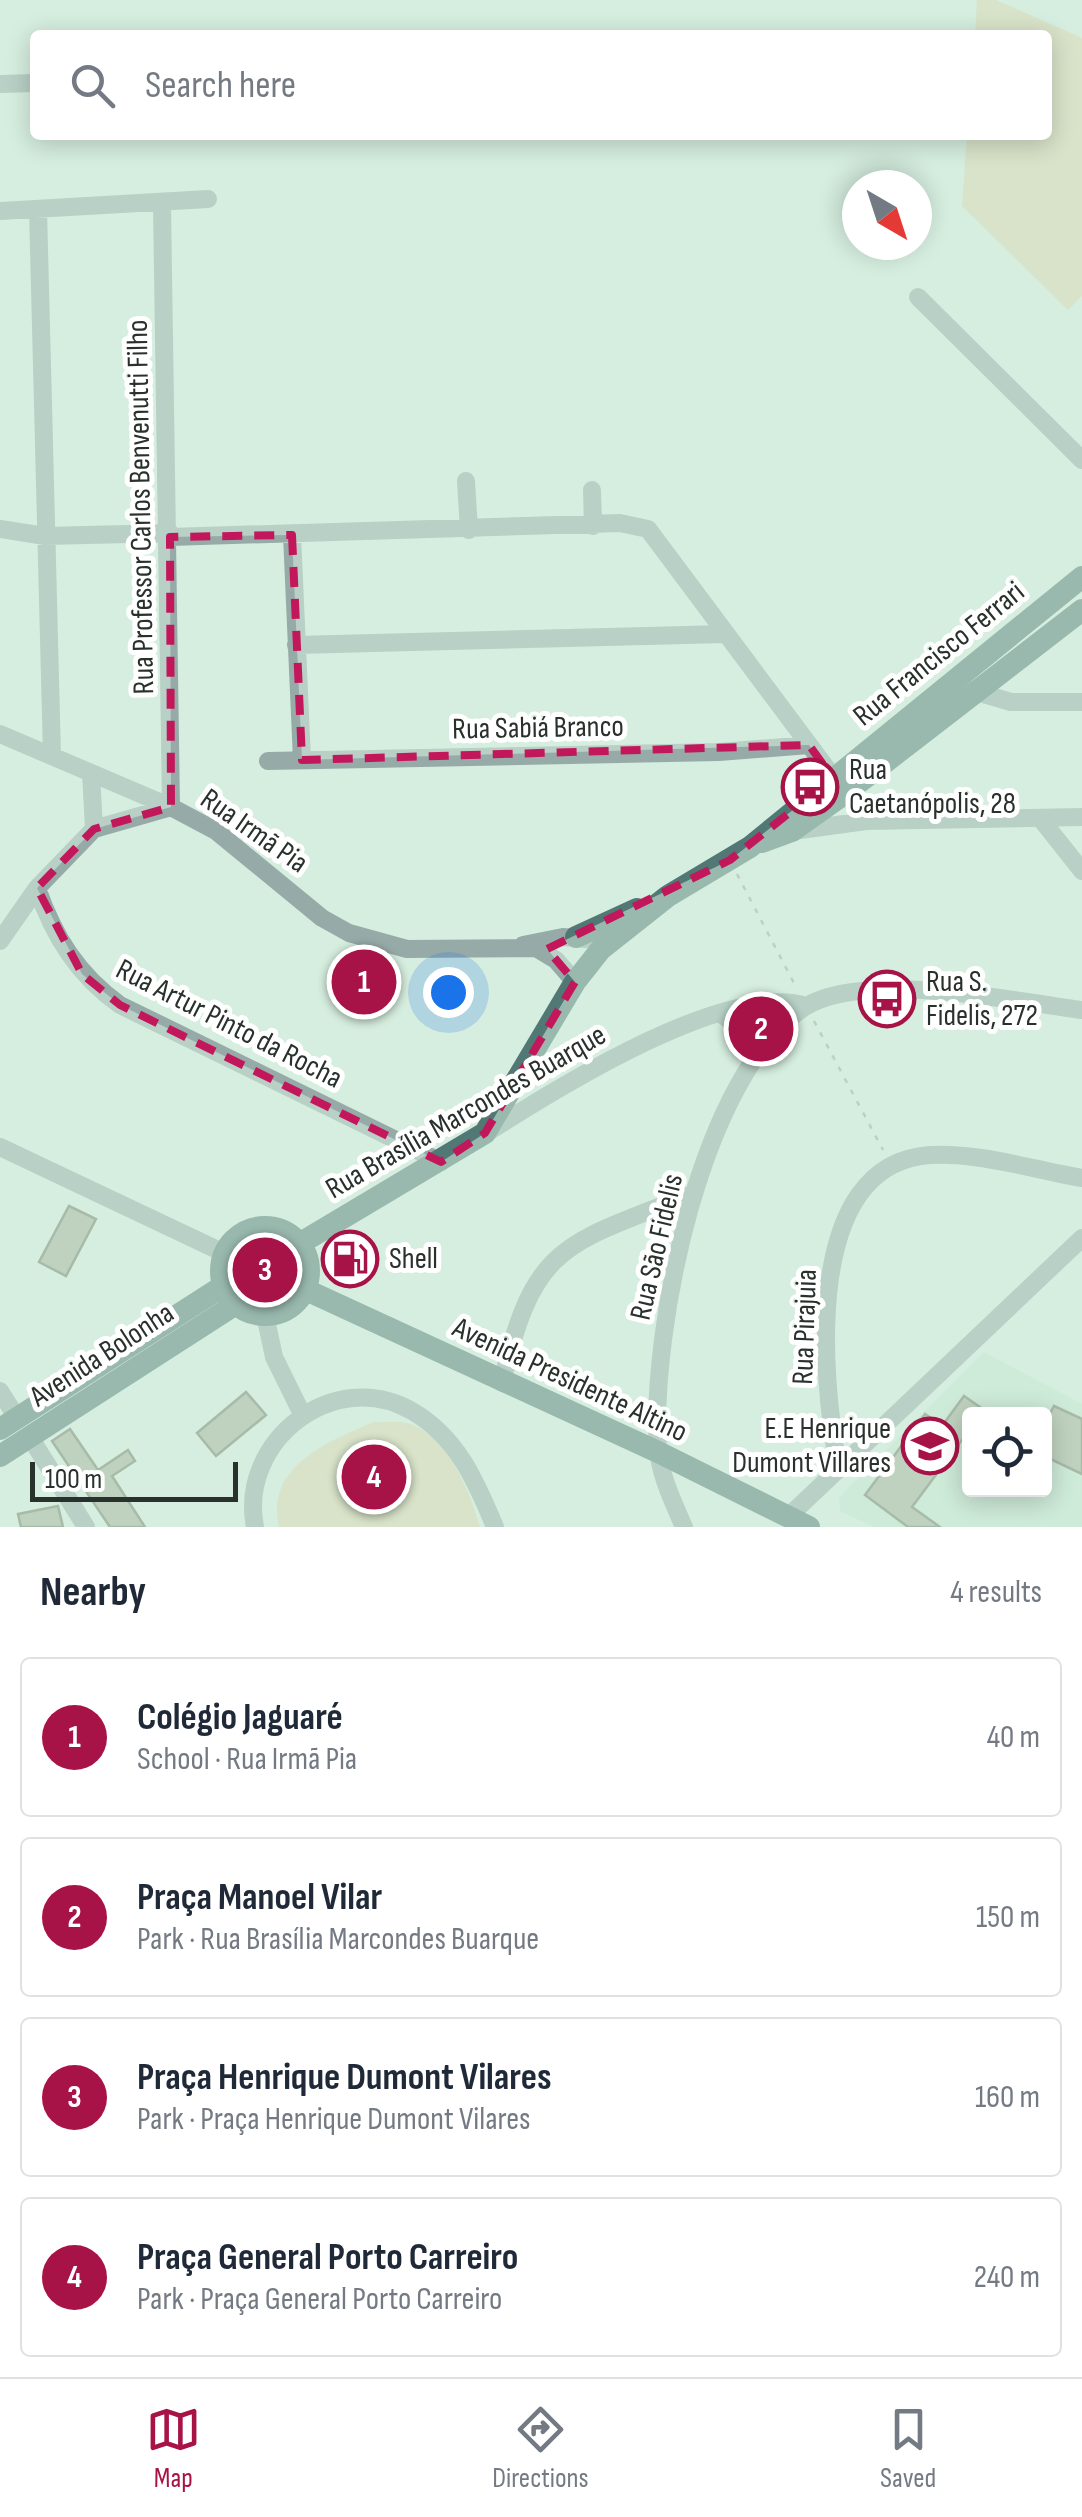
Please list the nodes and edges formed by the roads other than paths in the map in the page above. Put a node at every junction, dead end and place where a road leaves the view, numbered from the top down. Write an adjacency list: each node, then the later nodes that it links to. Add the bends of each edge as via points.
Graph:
1 (30, 83): 2 (street)
2 (0, 84)
3 (208, 200): 4 (street)
4 (162, 205): 5 (street); 14 (street, Rua Professor Carlos Benvenutti Filho)
5 (38, 210): 6 (street); 16 (street)
6 (0, 211)
7 (918, 296): 8 (street)
8 (1082, 460)
9 (466, 480): 13 (street)
10 (592, 490): 11 (street)
11 (594, 526): 13 (street); 19 (street, via 637,525 656,538)
12 (0, 529): 16 (street)
13 (469, 530): 15 (street)
14 (170, 535): 15 (street); 16 (street); 30 (street, Rua Professor Carlos Benvenutti Filho)
15 (292, 535): 20 (street)
16 (46, 536): 25 (street)
17 (1082, 577): 21 (main road, Rua Francisco Ferrari)
18 (1082, 610): 21 (main road, Rua Francisco Ferrari)
19 (725, 634): 20 (street); 24 (street)
20 (296, 645): 26 (street)
21 (965, 686): 22 (street, via 1011,702); 29 (main road, Rua Francisco Ferrari)
22 (1082, 702)
23 (0, 734): 25 (street)
24 (809, 746): 26 (street, Rua Sabiá Branco); 29 (street)
25 (52, 756): 28 (street)
26 (302, 760): 27 (street, Rua Sabiá Branco)
27 (268, 761)
28 (90, 772): 30 (street); 34 (street)
29 (839, 786): 33 (street); 35 (main road); 36 (main road)
30 (171, 807): 34 (street, Rua Irmã Pia); 42 (street, Rua Irmã Pia, via 216,831 349,933 407,948)
31 (1082, 817): 32 (street)
32 (1040, 818): 33 (street); 37 (street)
33 (866, 820): 35 (street)
34 (94, 828): 38 (street)
35 (792, 832): 36 (main road)
36 (750, 847): 39 (main road)
37 (1082, 870)
38 (38, 888): 41 (street); 51 (street, Rua Artur Pinto da Rocha, via 49,922 82,974 120,1005)
39 (668, 896): 40 (main road); 43 (main road)
40 (576, 937): 42 (street, Rua Irmã Pia); 43 (street)
41 (0, 941)
42 (518, 946): 44 (street, Rua Irmã Pia, via 546,952)
43 (601, 949): 44 (main road)
44 (574, 982): 49 (main road)
45 (806, 1006): 46 (street, via 882,989); 47 (street, Rua Brasília Marcondes Buarque, via 787,1000); 48 (street, Rua São Fidelis)
46 (1082, 1010)
47 (720, 1013): 48 (street); 49 (street, Rua Brasília Marcondes Buarque, via 594,1066)
48 (765, 1048): 53 (street, Rua São Fidelis, via 738,1086)
49 (485, 1133): 51 (main road, Rua Brasília Marcondes Buarque)
50 (0, 1147): 56 (street)
51 (441, 1162): 55 (main road, Rua Brasília Marcondes Buarque)
52 (1082, 1178): 66 (street, Rua Pirajuia, via 929,1155 891,1166 864,1188 842,1225 827,1297)
53 (692, 1194): 60 (street, via 594,1233 549,1265 528,1291); 64 (street, Rua São Fidelis, via 660,1365)
54 (1082, 1238): 66 (street)
55 (299, 1244): 56 (main road, via 286,1232 259,1227 242,1233); 57 (main road, via 308,1266)
56 (224, 1254): 58 (main road)
57 (304, 1289): 59 (main road, via 289,1307); 60 (main road, Avenida Presidente Altino)
58 (230, 1295): 59 (main road); 63 (main road, Avenida Bolonha)
59 (266, 1314): 62 (street, via 274,1357)
60 (502, 1383): 64 (main road, Avenida Presidente Altino)
61 (0, 1391): 63 (street)
62 (303, 1416): 69 (street, via 264,1456 253,1492); 70 (street, via 349,1399 396,1404 448,1440)
63 (16, 1428): 65 (main road, Avenida Bolonha); 68 (street)
64 (658, 1452): 67 (main road, Avenida Presidente Altino); 71 (street)
65 (0, 1456)
66 (838, 1465): 67 (street)
67 (798, 1522)
68 (86, 1527)
69 (255, 1527)
70 (495, 1527)
71 (684, 1527)

